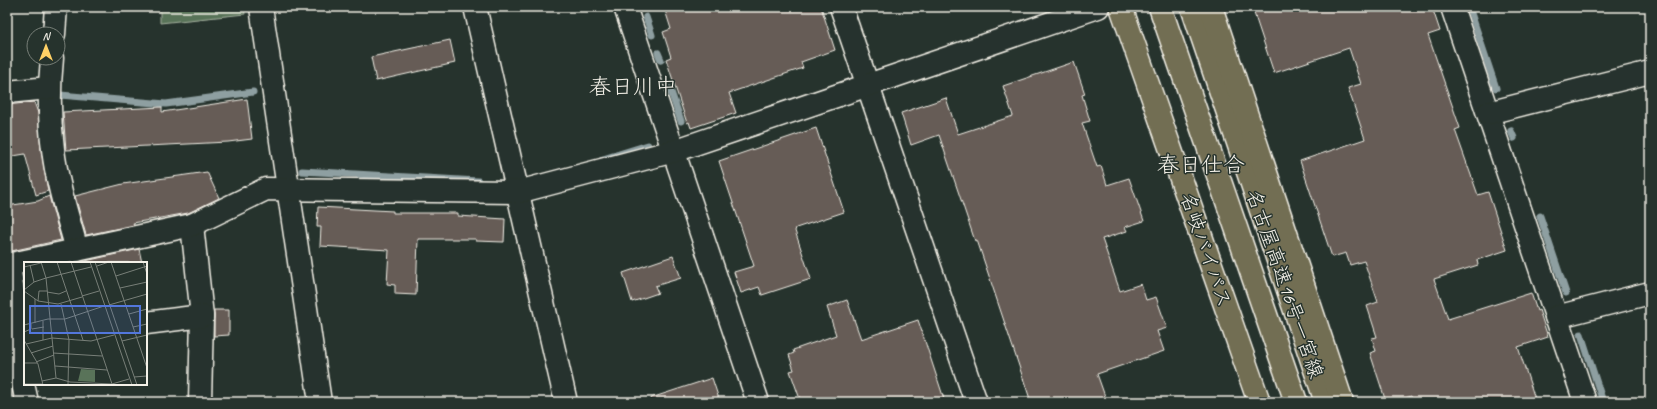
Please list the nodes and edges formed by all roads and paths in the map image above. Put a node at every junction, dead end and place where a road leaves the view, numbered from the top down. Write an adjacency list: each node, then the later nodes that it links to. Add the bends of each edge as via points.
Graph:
1 (56, 7): 14 (street)
2 (261, 7): 23 (street)
3 (476, 7): 24 (street)
4 (625, 7): 22 (street)
5 (841, 7): 17 (street)
6 (1098, 7): 17 (street)
7 (1122, 7): 41 (highway, 名岐バイパス)
8 (1134, 7): 42 (highway)
9 (1160, 7): 43 (highway)
10 (1192, 7): 44 (highway, 名古屋高速16号一宮線)
11 (1199, 7): 21 (highway)
12 (1211, 7): 21 (highway)
13 (1452, 7): 20 (street)
14 (55, 26)
15 (51, 66): 18 (street)
16 (1650, 72): 20 (street)
17 (868, 85): 22 (street); 40 (street)
18 (50, 88): 19 (street); 26 (street, via 52,149)
19 (7, 92)
20 (1488, 113): 30 (street)
21 (1248, 119): 45 (highway)
22 (674, 151): 24 (street); 39 (street)
23 (288, 189): 24 (street); 25 (street, via 266,189); 37 (street)
24 (518, 192): 38 (street)
25 (192, 225): 26 (street); 29 (street)
26 (77, 250): 27 (street)
27 (8, 265): 32 (street)
28 (1650, 293): 30 (street)
29 (202, 316): 31 (street); 36 (street)
30 (1556, 317): 46 (street)
31 (147, 323)
32 (17, 344): 34 (street)
33 (24, 385): 35 (street)
34 (24, 385)
35 (27, 402)
36 (200, 402)
37 (320, 402)
38 (566, 402)
39 (758, 402)
40 (976, 402)
41 (1259, 402)
42 (1270, 402)
43 (1296, 402)
44 (1326, 402)
45 (1342, 402)
46 (1585, 402)

